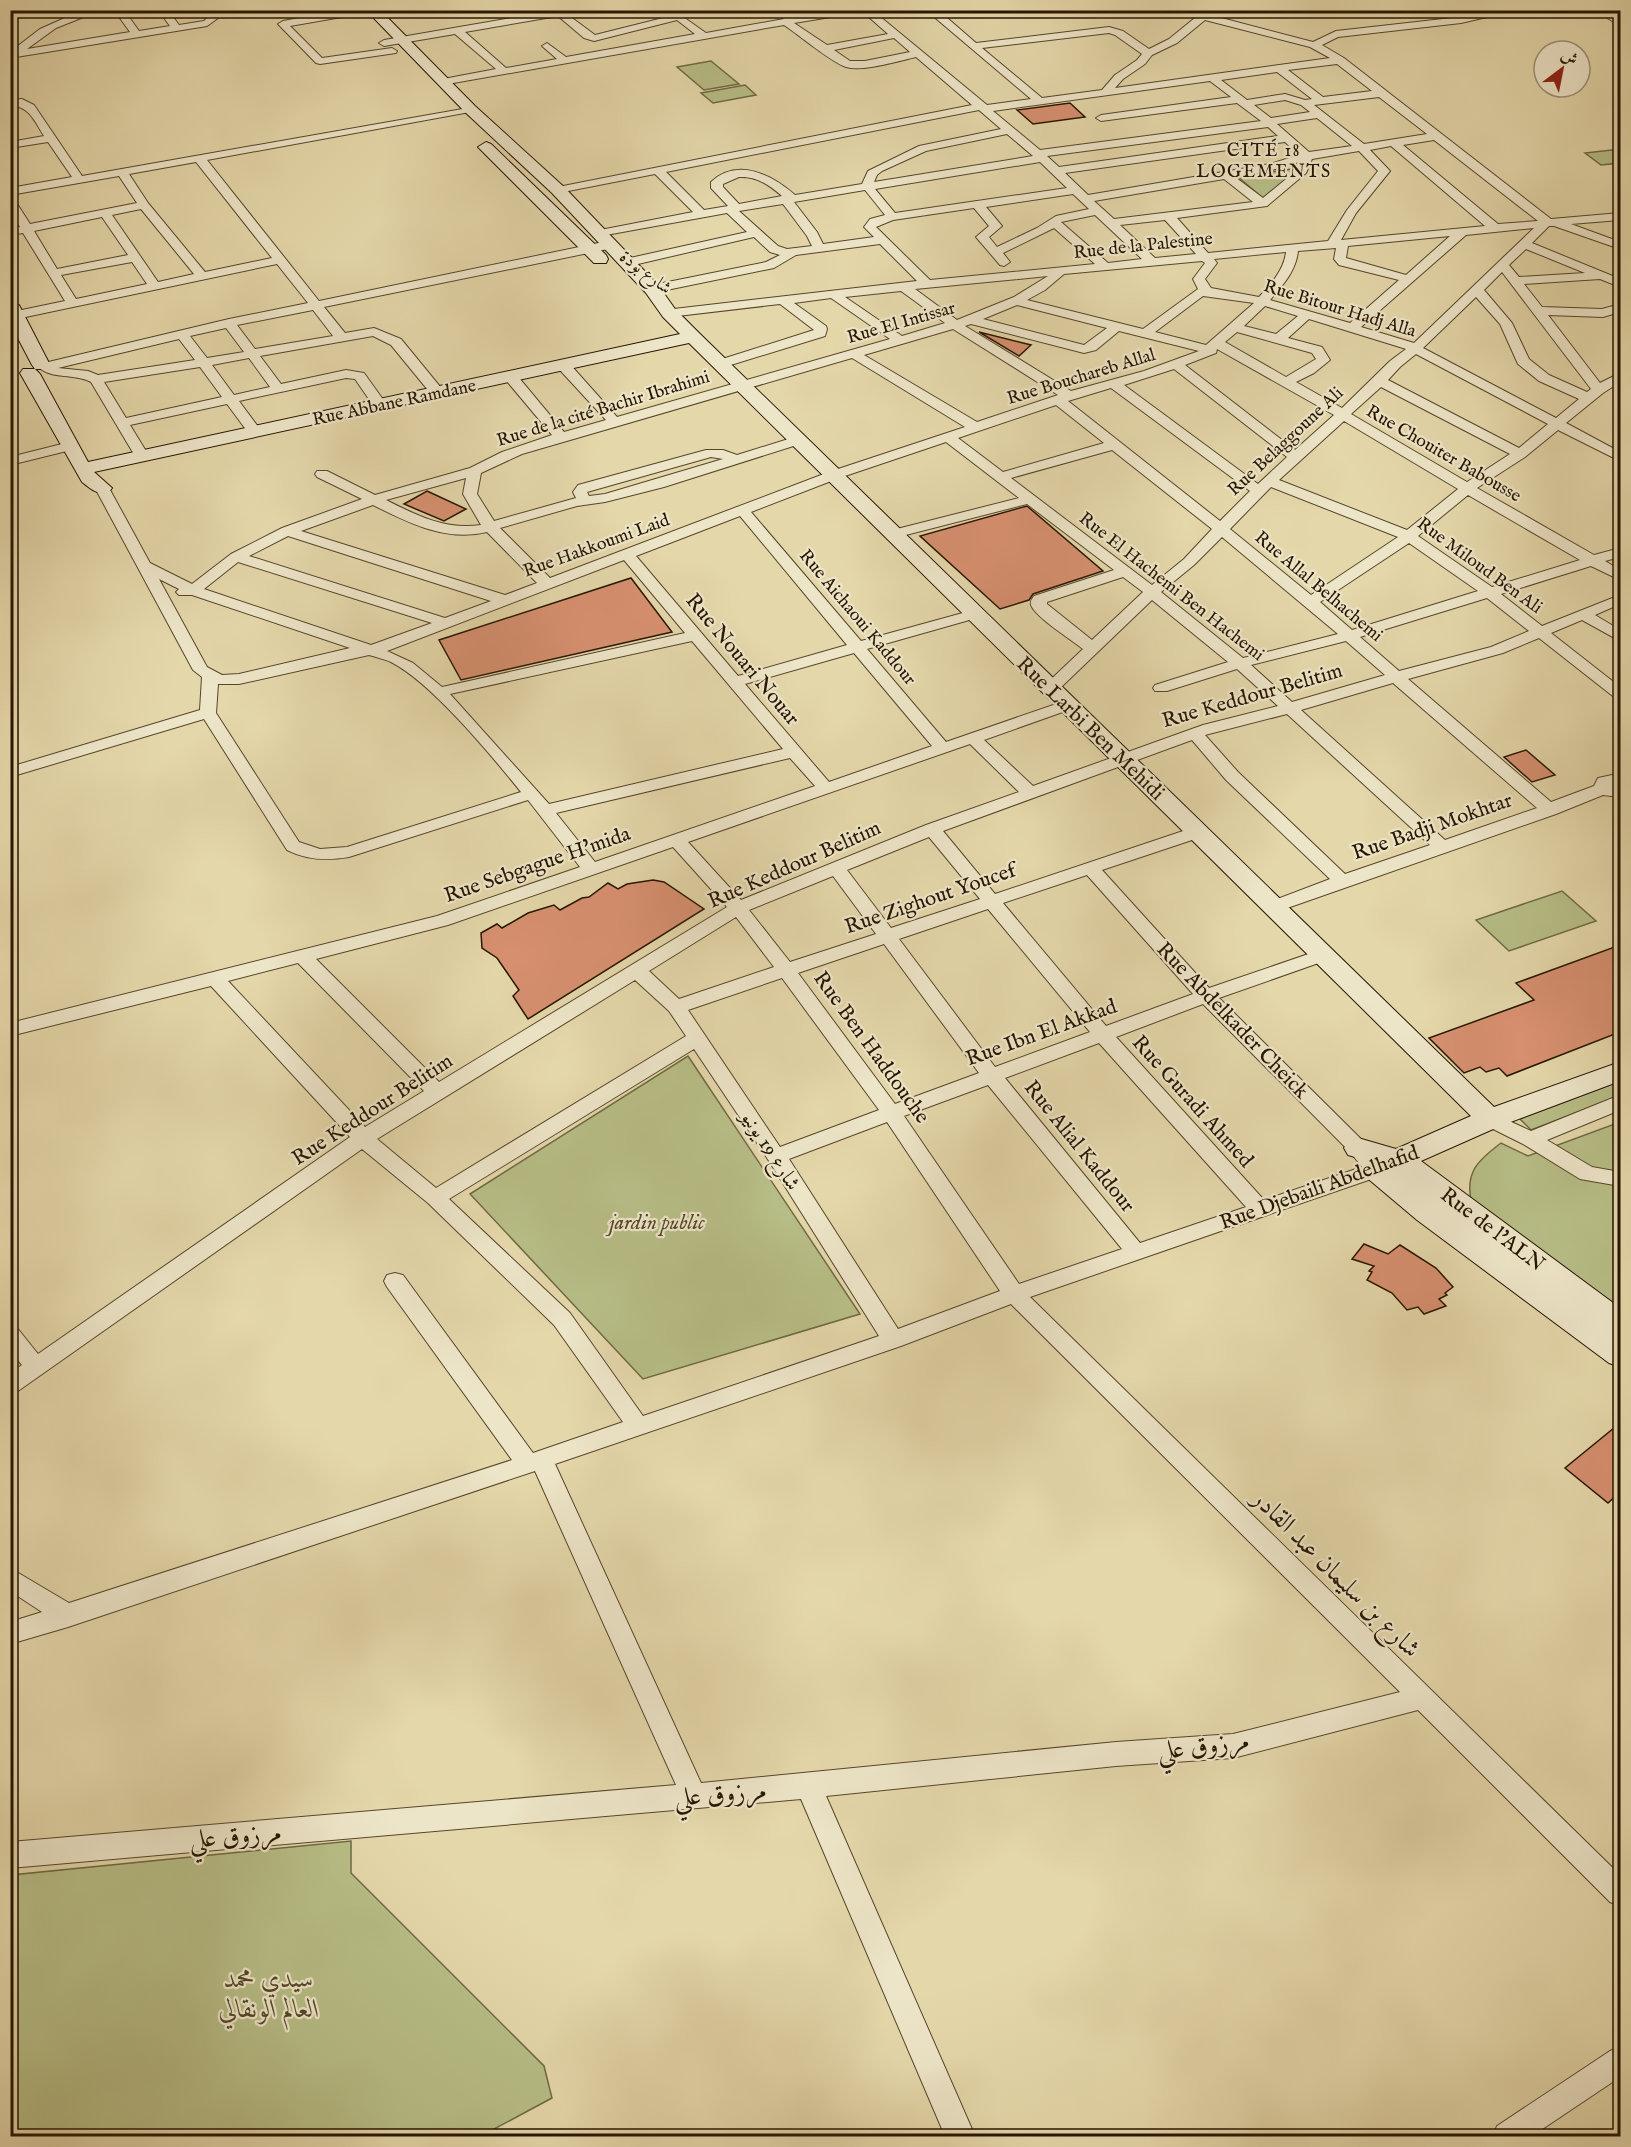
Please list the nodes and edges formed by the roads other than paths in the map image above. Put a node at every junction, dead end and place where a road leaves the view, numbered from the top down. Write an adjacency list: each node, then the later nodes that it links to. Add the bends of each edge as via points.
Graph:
1 (96, 10): 24 (street)
2 (119, 10): 27 (street)
3 (163, 10): 25 (street)
4 (206, 10): 25 (street, via 212,21)
5 (372, 10): 32 (street, شارع بودة)
6 (692, 10): 21 (street)
7 (778, 10): 22 (street)
8 (840, 10): 16 (street)
9 (884, 10): 16 (street)
10 (931, 10): 35 (street)
11 (1179, 10): 19 (street)
12 (1211, 10): 19 (street)
13 (1465, 10): 20 (street)
14 (1600, 10): 23 (street)
15 (353, 11): 32 (street, شارع بودة); 32 (street, via 283,24 320,61)
16 (862, 11): 22 (street); 29 (street)
17 (1512, 11): 20 (street)
18 (567, 12): 26 (street); 31 (street, via 588,36)
19 (1201, 16): 33 (street); 37 (street, via 1173,41)
20 (1490, 16): 33 (street, via 1336,34)
21 (680, 17): 28 (street); 30 (street)
22 (790, 21): 30 (street); 36 (street)
23 (1620, 24)
24 (89, 27): 27 (street); 38 (street); 38 (street, via 53,21)
25 (176, 28): 27 (street)
26 (458, 30): 32 (street); 44 (street)
27 (136, 34)
28 (612, 35): 31 (street); 40 (street, via 600,44)
29 (896, 35): 36 (street); 39 (street)
30 (704, 36): 42 (street)
31 (585, 43): 40 (street)
32 (392, 44): 46 (street, شارع بودة); 58 (street, شارع بودة)
33 (1314, 45): 41 (street)
34 (546, 46): 40 (street)
35 (974, 46): 37 (street, via 1109,30); 51 (street)
36 (823, 49): 39 (street, via 852,65)
37 (1148, 53): 47 (street)
38 (14, 54)
39 (918, 54): 56 (street)
40 (560, 56): 42 (street)
41 (1340, 60): 43 (street); 48 (street)
42 (540, 66): 44 (street)
43 (1278, 68): 45 (street); 53 (street)
44 (504, 71): 46 (street)
45 (1213, 78): 50 (street); 52 (street)
46 (442, 82): 57 (street, شارع بودة)
47 (1105, 93): 49 (street); 50 (street)
48 (1383, 93): 53 (street); 64 (street)
49 (1072, 96): 51 (street); 59 (street)
50 (1152, 99): 52 (street); 59 (street); 63 (street)
51 (1039, 101): 56 (street)
52 (1242, 101): 55 (street, via 1285,97); 61 (street)
53 (1321, 101): 55 (street)
54 (10, 103): 65 (street, via 30,106)
55 (1305, 103): 60 (street)
56 (983, 108): 62 (street); 76 (street)
57 (470, 109): 58 (street); 83 (street, شارع بودة)
58 (453, 112): 74 (street); 112 (street, شارع بودة)
59 (1094, 113): 67 (street)
60 (1319, 114): 61 (street); 70 (street)
61 (1269, 122): 63 (street); 66 (street)
62 (1010, 130): 72 (street); 82 (street, via 913,152 872,173)
63 (1197, 133): 67 (street)
64 (1438, 136): 68 (street); 100 (street)
65 (51, 138): 69 (street); 81 (street)
66 (1288, 138): 71 (street); 73 (street)
67 (1129, 142): 72 (street)
68 (1394, 143): 70 (street); 75 (street)
69 (10, 145)
70 (1362, 148): 73 (street); 77 (street)
71 (1258, 155): 73 (street); 78 (street); 80 (street)
72 (1040, 156): 78 (street); 82 (street)
73 (1307, 156): 90 (street, via 1302,171)
74 (200, 159): 79 (street); 119 (street)
75 (1423, 166): 77 (street); 103 (street)
76 (657, 170): 83 (street); 95 (street)
77 (1394, 170): 109 (street, via 1351,212)
78 (1057, 171): 84 (street)
79 (123, 173): 81 (street); 91 (street)
80 (1226, 175): 87 (street); 90 (street)
81 (80, 180): 85 (street)
82 (867, 186): 86 (street); 98 (street)
83 (558, 190): 107 (street, شارع بودة)
84 (1075, 190): 87 (street); 89 (street)
85 (10, 192)
86 (788, 199): 92 (street); 92 (street, via 772,180 757,174 728,177 717,182 717,188); 114 (street)
87 (1084, 199): 93 (street)
88 (10, 201): 102 (street)
89 (976, 204): 98 (street); 115 (street, via 996,226 982,237)
90 (1263, 204): 96 (street)
91 (144, 205): 94 (street); 126 (street)
92 (733, 208): 95 (street); 106 (street)
93 (1097, 211): 99 (street, via 1065,216); 101 (street)
94 (105, 213): 102 (street); 117 (street)
95 (701, 214): 107 (street)
96 (1168, 216): 101 (street); 118 (street)
97 (1620, 216): 100 (street, Rue de la Palestine)
98 (892, 217): 108 (street, via 871,224)
99 (1054, 222): 115 (street); 123 (street)
100 (1550, 222): 103 (street, Rue de la Palestine); 110 (street, Rue Belaggoune Ali); 111 (street)
101 (1112, 223): 120 (street)
102 (27, 228): 105 (street); 125 (street)
103 (1495, 228): 104 (street, Rue de la Palestine)
104 (1463, 231): 109 (street, Rue de la Palestine); 129 (street)
105 (10, 232)
106 (757, 233): 116 (street, via 774,249); 121 (street)
107 (603, 240): 112 (street); 121 (street, شارع بودة)
108 (881, 240): 114 (street); 132 (street)
109 (1337, 244): 113 (street, Rue de la Palestine); 129 (street, via 1343,262)
110 (1523, 244): 122 (street, Rue Belaggoune Ali); 128 (street)
111 (1620, 246)
112 (589, 249): 143 (street); 147 (street, شارع بودة, via 632,290)
113 (1292, 249): 118 (street, Rue de la Palestine); 141 (street, Rue Bouchareb Allal, via 1291,262)
114 (820, 250): 116 (street)
115 (996, 252): 127 (street)
116 (791, 254): 135 (street, via 770,265)
117 (137, 257): 125 (street); 133 (street)
118 (1206, 257): 120 (street, Rue de la Palestine); 137 (street, via 1211,265 1199,279)
119 (280, 260): 126 (street); 143 (street)
120 (1152, 262): 123 (street, Rue de la Palestine)
121 (625, 263): 135 (street, شارع بودة)
122 (1503, 265): 130 (street); 136 (street, Rue Belaggoune Ali)
123 (1106, 267): 124 (street, Rue de la Palestine)
124 (1059, 272): 127 (street, Rue de la Palestine); 140 (street, Rue El Intissar, via 1050,282)
125 (54, 273): 142 (street)
126 (202, 276): 133 (street)
127 (1015, 276): 132 (street, Rue de la Palestine)
128 (1605, 276): 130 (street); 131 (street)
129 (1408, 279): 153 (street)
130 (1515, 281): 146 (street)
131 (1620, 283)
132 (927, 285): 134 (street, Rue de la Palestine)
133 (154, 286): 142 (street)
134 (904, 287): 138 (street, Rue de la Palestine); 151 (street, Rue Allal Belhachemi)
135 (652, 289): 147 (street, شارع بودة)
136 (1476, 289): 163 (street, Rue Belaggoune Ali); 180 (street, via 1506,322 1523,361 1544,378)
137 (1207, 291): 141 (street, Rue Bitour Hadj Alla); 156 (street, via 1196,294)
138 (833, 294): 139 (street, Rue de la Palestine); 161 (street)
139 (782, 300): 147 (street, Rue de la Palestine); 167 (street, via 821,329 820,333)
140 (1015, 301): 149 (street, Rue El Intissar); 152 (street, Rue Chouiter Babousse)
141 (1262, 301): 148 (street, Rue Bitour Hadj Alla); 154 (street, Rue Bouchareb Allal)
142 (72, 303): 145 (street)
143 (314, 305): 150 (street); 158 (street)
144 (1620, 308): 146 (street, via 1604,313)
145 (13, 310): 170 (street)
146 (1538, 310): 180 (street)
147 (669, 313): 159 (street, Rue Larbi Ben Mehidi)
148 (1307, 314): 153 (street, Rue Bitour Hadj Alla); 160 (street)
149 (971, 320): 151 (street, Rue El Intissar); 152 (street, via 1084,348)
150 (229, 323): 155 (street); 165 (street)
151 (954, 324): 161 (street, Rue El Intissar); 182 (street, Rue Allal Belhachemi)
152 (1117, 326): 156 (street, Rue Chouiter Babousse)
153 (1353, 327): 163 (street, Rue Bitour Hadj Alla)
154 (1236, 328): 160 (street); 162 (street, Rue Bouchareb Allal)
155 (182, 334): 166 (street); 170 (street)
156 (1145, 334): 162 (street, Rue Chouiter Babousse)
157 (10, 337): 170 (street, via 25,363)
158 (341, 337): 165 (street); 179 (street, via 370,332 390,338)
159 (693, 337): 167 (street, Rue Larbi Ben Mehidi); 168 (street, Rue Abbane Ramdane)
160 (1280, 339): 174 (street, via 1317,350 1323,357)
161 (901, 340): 164 (street, Rue El Intissar)
162 (1214, 347): 169 (street, Rue Bouchareb Allal); 174 (street, Rue Chouiter Babousse)
163 (1415, 349): 175 (street, Rue Belaggoune Ali); 188 (street, Rue Bitour Hadj Alla)
164 (854, 354): 177 (street, Rue El Intissar); 189 (street)
165 (251, 355): 166 (street); 178 (street)
166 (202, 363): 173 (street); 181 (street)
167 (721, 364): 177 (street, Rue Larbi Ben Mehidi)
168 (563, 365): 171 (street, Rue Abbane Ramdane); 186 (street)
169 (1176, 365): 176 (street, Rue Bouchareb Allal); 198 (street)
170 (34, 369): 173 (street); 185 (street)
171 (510, 376): 179 (street, Rue Abbane Ramdane); 191 (street)
172 (1620, 377): 180 (street)
173 (96, 379): 187 (street)
174 (1288, 381): 184 (street, Rue Chouiter Babousse)
175 (1380, 381): 184 (street, Rue Belaggoune Ali); 196 (street)
176 (1114, 384): 182 (street, Rue Bouchareb Allal); 209 (street, Rue Miloud Ben Ali)
177 (743, 385): 186 (street, Rue de la cité Bachir Ibrahimi); 193 (street, Rue Larbi Ben Mehidi)
178 (278, 388): 181 (street); 183 (street, via 352,375 362,380)
179 (437, 392): 183 (street, Rue Abbane Ramdane)
180 (1594, 394): 188 (street)
181 (229, 398): 187 (street); 190 (street)
182 (1063, 398): 189 (street, Rue Bouchareb Allal); 194 (street, Rue Allal Belhachemi)
183 (380, 405): 190 (street, Rue Abbane Ramdane)
184 (1341, 415): 198 (street, Rue Belaggoune Ali); 211 (street, Rue Chouiter Babousse)
185 (61, 418): 195 (street); 203 (street)
186 (614, 422): 191 (street, Rue de la cité Bachir Ibrahimi)
187 (122, 423): 197 (street)
188 (1557, 424): 196 (street); 199 (street, Rue Bitour Hadj Alla)
189 (975, 428): 192 (street, Rue Bouchareb Allal)
190 (255, 432): 197 (street, Rue Abbane Ramdane)
191 (561, 437): 204 (street, Rue de la cité Bachir Ibrahimi, via 502,456)
192 (949, 438): 207 (street, Rue Bouchareb Allal); 208 (street, Rue El Hachemi Ben Hachemi)
193 (798, 440): 202 (street); 207 (street, Rue Larbi Ben Mehidi)
194 (1114, 445): 208 (street); 217 (street, Rue Allal Belhachemi)
195 (70, 446): 200 (street); 210 (street, via 85,473)
196 (1520, 454): 211 (street)
197 (142, 456): 203 (street, Rue Abbane Ramdane)
198 (1296, 457): 209 (street, Rue Belaggoune Ali)
199 (1620, 457)
200 (10, 460)
201 (682, 460): 202 (street, via 711,453); 205 (street); 213 (street, via 586,486 580,492)
202 (735, 460): 205 (street)
203 (95, 466): 210 (street)
204 (475, 471): 214 (street, Rue de la cité Bachir Ibrahimi); 216 (street, via 470,491 475,506)
205 (696, 472): 213 (street, via 605,498)
206 (322, 474): 214 (street)
207 (834, 476): 215 (street, Rue Hakkoumi Laid); 219 (street, Rue Larbi Ben Mehidi)
208 (1001, 477): 212 (street, Rue El Hachemi Ben Hachemi)
209 (1263, 486): 217 (street, Rue Belaggoune Ali); 220 (street, Rue Miloud Ben Ali)
210 (102, 488): 225 (street)
211 (1468, 488): 220 (street); 224 (street, Rue Chouiter Babousse)
212 (1030, 499): 219 (street); 226 (street, Rue El Hachemi Ben Hachemi)
213 (584, 500): 216 (street)
214 (372, 501): 216 (street, via 422,524 448,531); 218 (street, Rue de la cité Bachir Ibrahimi)
215 (742, 511): 222 (street, Rue Hakkoumi Laid); 243 (street, Rue Aichaoui Kaddour)
216 (490, 526): 228 (street)
217 (1221, 528): 230 (street, Rue Belaggoune Ali, via 1189,562); 235 (street, Rue Allal Belhachemi)
218 (287, 531): 223 (street, Rue de la cité Bachir Ibrahimi); 233 (street)
219 (894, 534): 236 (street, Rue Larbi Ben Mehidi)
220 (1409, 536): 231 (street, Rue Miloud Ben Ali); 235 (street)
221 (1620, 552): 224 (street)
222 (628, 555): 228 (street, Rue Hakkoumi Laid); 240 (street, Rue Nouari Nouar)
223 (236, 557): 229 (street, Rue de la cité Bachir Ibrahimi); 238 (street)
224 (1592, 561): 227 (street, Rue Chouiter Babousse); 231 (street)
225 (144, 566): 229 (street); 234 (street)
226 (1124, 572): 230 (street, Rue El Hachemi Ben Hachemi); 244 (street, via 1042,597 1038,602 1045,612)
227 (1620, 576)
228 (547, 584): 233 (street, Rue Hakkoumi Laid)
229 (193, 590): 234 (street, Rue de la cité Bachir Ibrahimi); 245 (street)
230 (1152, 592): 244 (street, Rue Belaggoune Ali); 246 (street, Rue El Hachemi Ben Hachemi)
231 (1489, 592): 239 (street, Rue Miloud Ben Ali); 241 (street)
232 (1620, 599): 237 (street, Rue Keddour Belitim)
233 (506, 600): 238 (street, Rue Hakkoumi Laid)
234 (163, 601): 247 (street, via 201,670)
235 (1310, 602): 241 (street, Rue Allal Belhachemi)
236 (975, 614): 243 (street); 250 (street, Rue Larbi Ben Mehidi)
237 (1585, 616): 239 (street, Rue Keddour Belitim); 242 (street)
238 (446, 622): 245 (street, Rue Hakkoumi Laid)
239 (1542, 634): 248 (street, Rue Keddour Belitim); 253 (street, Rue Miloud Ben Ali)
240 (698, 635): 249 (street, Rue Nouari Nouar); 252 (street)
241 (1349, 636): 246 (street); 248 (street, Rue Allal Belhachemi)
242 (1620, 636)
243 (858, 647): 249 (street); 259 (street, Rue Aichaoui Kaddour)
244 (1094, 649): 250 (street, Rue Belaggoune Ali)
245 (372, 651): 247 (street, Rue Hakkoumi Laid, via 239,679 219,680); 252 (street, via 407,666)
246 (1240, 663): 251 (street); 255 (street, Rue El Hachemi Ben Hachemi)
247 (210, 676): 256 (street)
248 (1398, 678): 255 (street, Rue Keddour Belitim); 268 (street, Rue Allal Belhachemi)
249 (734, 682): 260 (street, Rue Nouari Nouar)
250 (1051, 688): 254 (street, Rue Larbi Ben Mehidi)
251 (1161, 688)
252 (440, 692): 266 (street)
253 (1620, 694)
254 (1068, 705): 258 (street, Rue Sebgague H'mida); 261 (street, Rue Larbi Ben Mehidi)
255 (1290, 708): 257 (street, Rue Keddour Belitim); 272 (street, Rue El Hachemi Ben Hachemi)
256 (208, 713): 262 (street); 266 (street, via 293,846 318,855 349,852)
257 (1195, 733): 261 (street, Rue Keddour Belitim); 276 (street, via 1232,776)
258 (973, 738): 259 (street, Rue Sebgague H'mida); 265 (street)
259 (943, 748): 264 (street, Rue Sebgague H'mida)
260 (792, 752): 264 (street, Rue Nouari Nouar); 267 (street)
261 (1123, 759): 265 (street, Rue Keddour Belitim); 270 (street, Rue Larbi Ben Mehidi)
262 (10, 772)
263 (1615, 787): 268 (street, Rue Badji Mokhtar)
264 (826, 788): 271 (street, Rue Sebgague H'mida)
265 (1029, 792): 269 (street, Rue Keddour Belitim)
266 (531, 794): 267 (street)
267 (545, 810): 275 (street)
268 (1550, 810): 272 (street, Rue Badji Mokhtar)
269 (932, 829): 273 (street, Rue Keddour Belitim); 277 (street, Rue Guradi Ahmed)
270 (1198, 832): 274 (street, Rue Zighout Youcef); 278 (street, Rue Larbi Ben Mehidi)
271 (676, 840): 275 (street, Rue Sebgague H'mida); 279 (street, Rue Ben Haddouche)
272 (1442, 847): 276 (street, Rue Badji Mokhtar)
273 (836, 867): 279 (street, Rue Keddour Belitim); 280 (street, Rue Alial Kaddour)
274 (1090, 868): 277 (street, Rue Zighout Youcef); 286 (street, Rue Abdelkader Cheick)
275 (591, 869): 282 (street, Rue Sebgague H'mida, via 431,925)
276 (1341, 880): 278 (street, Rue Badji Mokhtar)
277 (990, 901): 280 (street, Rue Zighout Youcef); 289 (street, Rue Guradi Ahmed)
278 (1274, 907): 281 (street, Rue Larbi Ben Mehidi)
279 (738, 908): 283 (street, Rue Keddour Belitim); 284 (street, Rue Ben Haddouche)
280 (887, 935): 284 (street, Rue Zighout Youcef); 292 (street, Rue Alial Kaddour)
281 (1323, 955): 286 (street, Rue Ibn El Akkad); 296 (street, Rue Larbi Ben Mehidi)
282 (304, 958): 285 (street, Rue Sebgague H'mida); 293 (street)
283 (636, 970): 287 (street, شارع 19 يونيو); 293 (street, Rue Keddour Belitim)
284 (788, 971): 287 (street, Rue Zighout Youcef); 295 (street, Rue Ben Haddouche)
285 (216, 980): 288 (street, Rue Sebgague H'mida); 297 (street)
286 (1206, 996): 289 (street, Rue Ibn El Akkad); 299 (street, Rue Abdelkader Cheick)
287 (676, 1007): 290 (street, شارع 19 يونيو)
288 (10, 1030)
289 (1102, 1034): 292 (street, Rue Ibn El Akkad); 304 (street, Rue Guradi Ahmed)
290 (697, 1038): 300 (street, شارع 19 يونيو); 303 (street)
291 (1620, 1071): 296 (street, Rue Djebaili Abdelhafid)
292 (991, 1075): 295 (street, Rue Ibn El Akkad); 305 (street, Rue Alial Kaddour)
293 (438, 1093): 297 (street, Rue Keddour Belitim)
294 (1620, 1102): 298 (street)
295 (892, 1114): 300 (street, Rue Ibn El Akkad); 307 (street, Rue Ben Haddouche)
296 (1490, 1119): 298 (street); 301 (street, Rue Djebaili Abdelhafid)
297 (363, 1138): 303 (street); 312 (street, Rue Keddour Belitim)
298 (1530, 1138): 302 (street, via 1587,1174)
299 (1358, 1148): 301 (street, Rue de l'ALN)
300 (776, 1156): 310 (street, شارع 19 يونيو)
301 (1389, 1165): 304 (street, Rue Djebaili Abdelhafid); 308 (street, Rue de l'ALN); 311 (street, Rue de l'ALN, via 1427,1212)
302 (1620, 1179)
303 (435, 1198): 314 (street, via 562,1319)
304 (1260, 1209): 305 (street, Rue Djebaili Abdelhafid)
305 (1136, 1252): 307 (street, Rue Djebaili Abdelhafid)
306 (394, 1281): 315 (street)
307 (1014, 1294): 310 (street, Rue Djebaili Abdelhafid); 319 (street, شارع بن سليمان عبد القادر)
308 (1620, 1324)
309 (10, 1335): 312 (street)
310 (893, 1340): 314 (street, Rue Djebaili Abdelhafid)
311 (1620, 1355)
312 (35, 1366): 313 (street, Rue Keddour Belitim)
313 (10, 1385)
314 (639, 1427): 315 (street, Rue Djebaili Abdelhafid)
315 (534, 1462): 317 (street, Rue Djebaili Abdelhafid); 321 (street)
316 (10, 1578): 317 (street)
317 (69, 1616): 318 (street, Rue Djebaili Abdelhafid)
318 (10, 1634)
319 (1423, 1698): 320 (street, مرزوق علي, via 1233,1746 1116,1754); 323 (street, شارع بن سليمان عبد القادر)
320 (809, 1786): 321 (street, مرزوق علي); 325 (street)
321 (693, 1795): 322 (street, مرزوق علي)
322 (10, 1855)
323 (1620, 1893)
324 (1620, 2061): 326 (street)
325 (960, 2136)
326 (1508, 2136)

